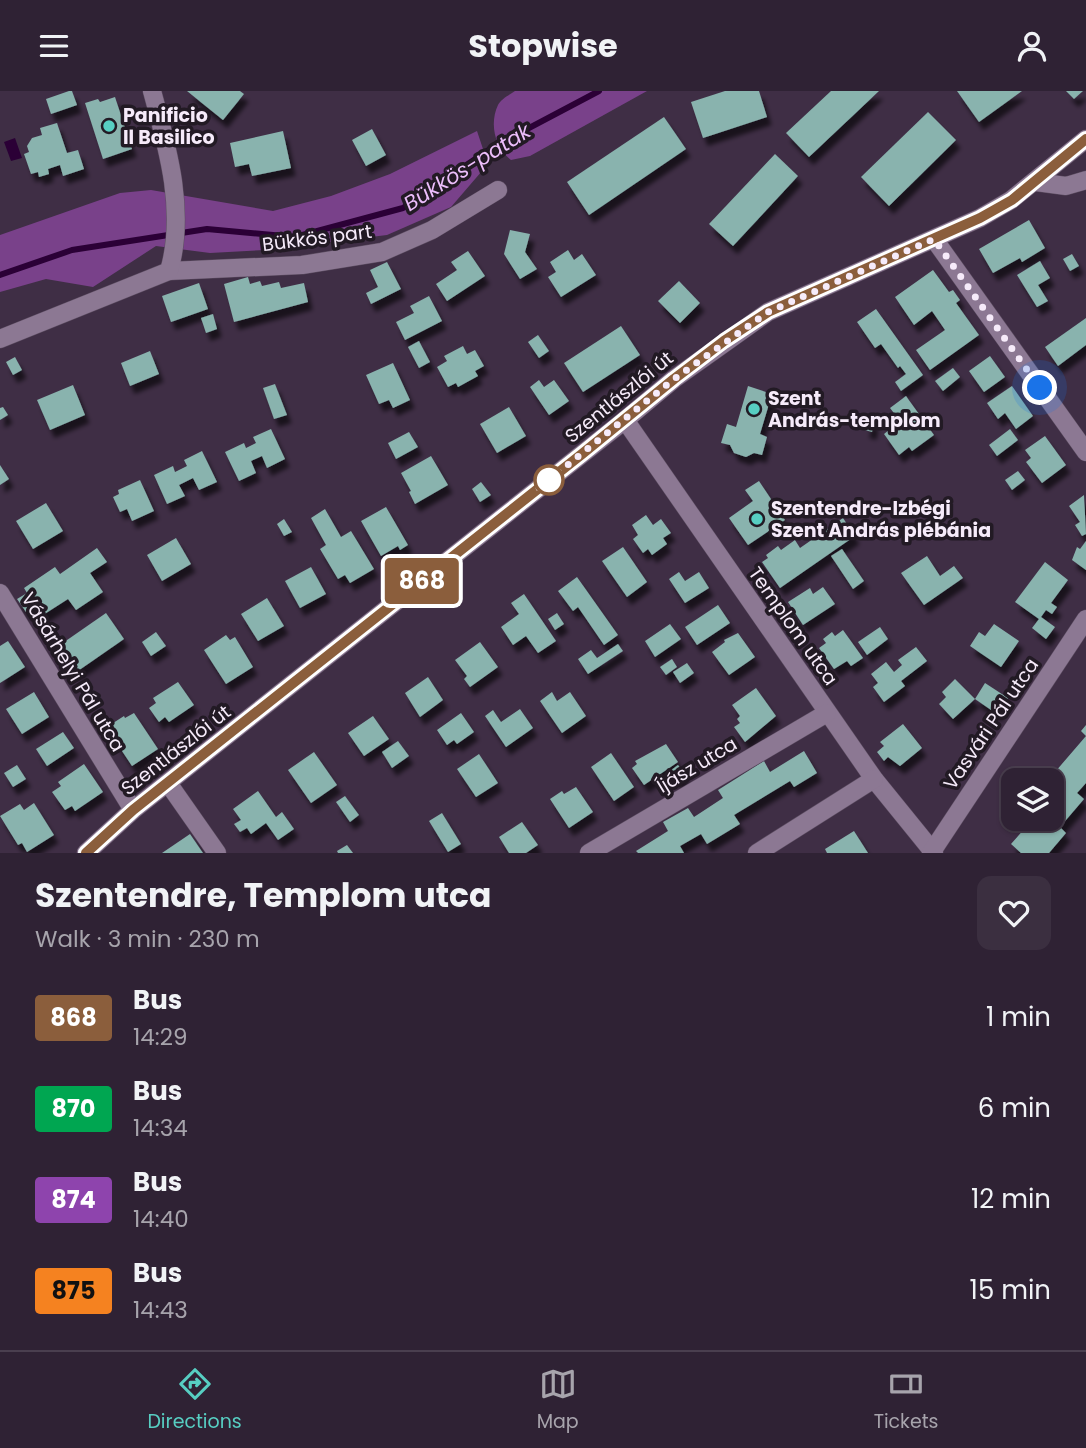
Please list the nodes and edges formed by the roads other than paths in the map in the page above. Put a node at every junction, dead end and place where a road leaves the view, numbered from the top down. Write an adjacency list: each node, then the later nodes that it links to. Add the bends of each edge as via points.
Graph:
1 (152, 91): 7 (street, via 174,184 174,252)
2 (1086, 139): 4 (street, Szentlászlói út)
3 (1086, 180): 4 (street, via 1066,186)
4 (1036, 182): 6 (street, Szentlászlói út, via 980,218)
5 (498, 190): 7 (street, Bükkös part, via 432,230 382,252 302,265)
6 (934, 239): 9 (street, Szentlászlói út, via 768,312); 10 (street)
7 (169, 271): 8 (street, Bükkös part)
8 (0, 339)
9 (625, 420): 13 (street, Templom utca); 15 (street, Szentlászlói út)
10 (1086, 452)
11 (0, 593): 16 (street, Vásárhelyi Pál utca)
12 (1086, 619): 21 (street, Vasvári Pál utca)
13 (827, 713): 14 (street, Templom utca); 19 (street, Íjász utca)
14 (874, 779): 20 (street); 21 (street, Templom utca)
15 (168, 783): 16 (street, Szentlászlói út); 18 (street)
16 (133, 810): 17 (street, Szentlászlói út)
17 (86, 853)
18 (217, 853)
19 (589, 853)
20 (757, 853)
21 (932, 853)

